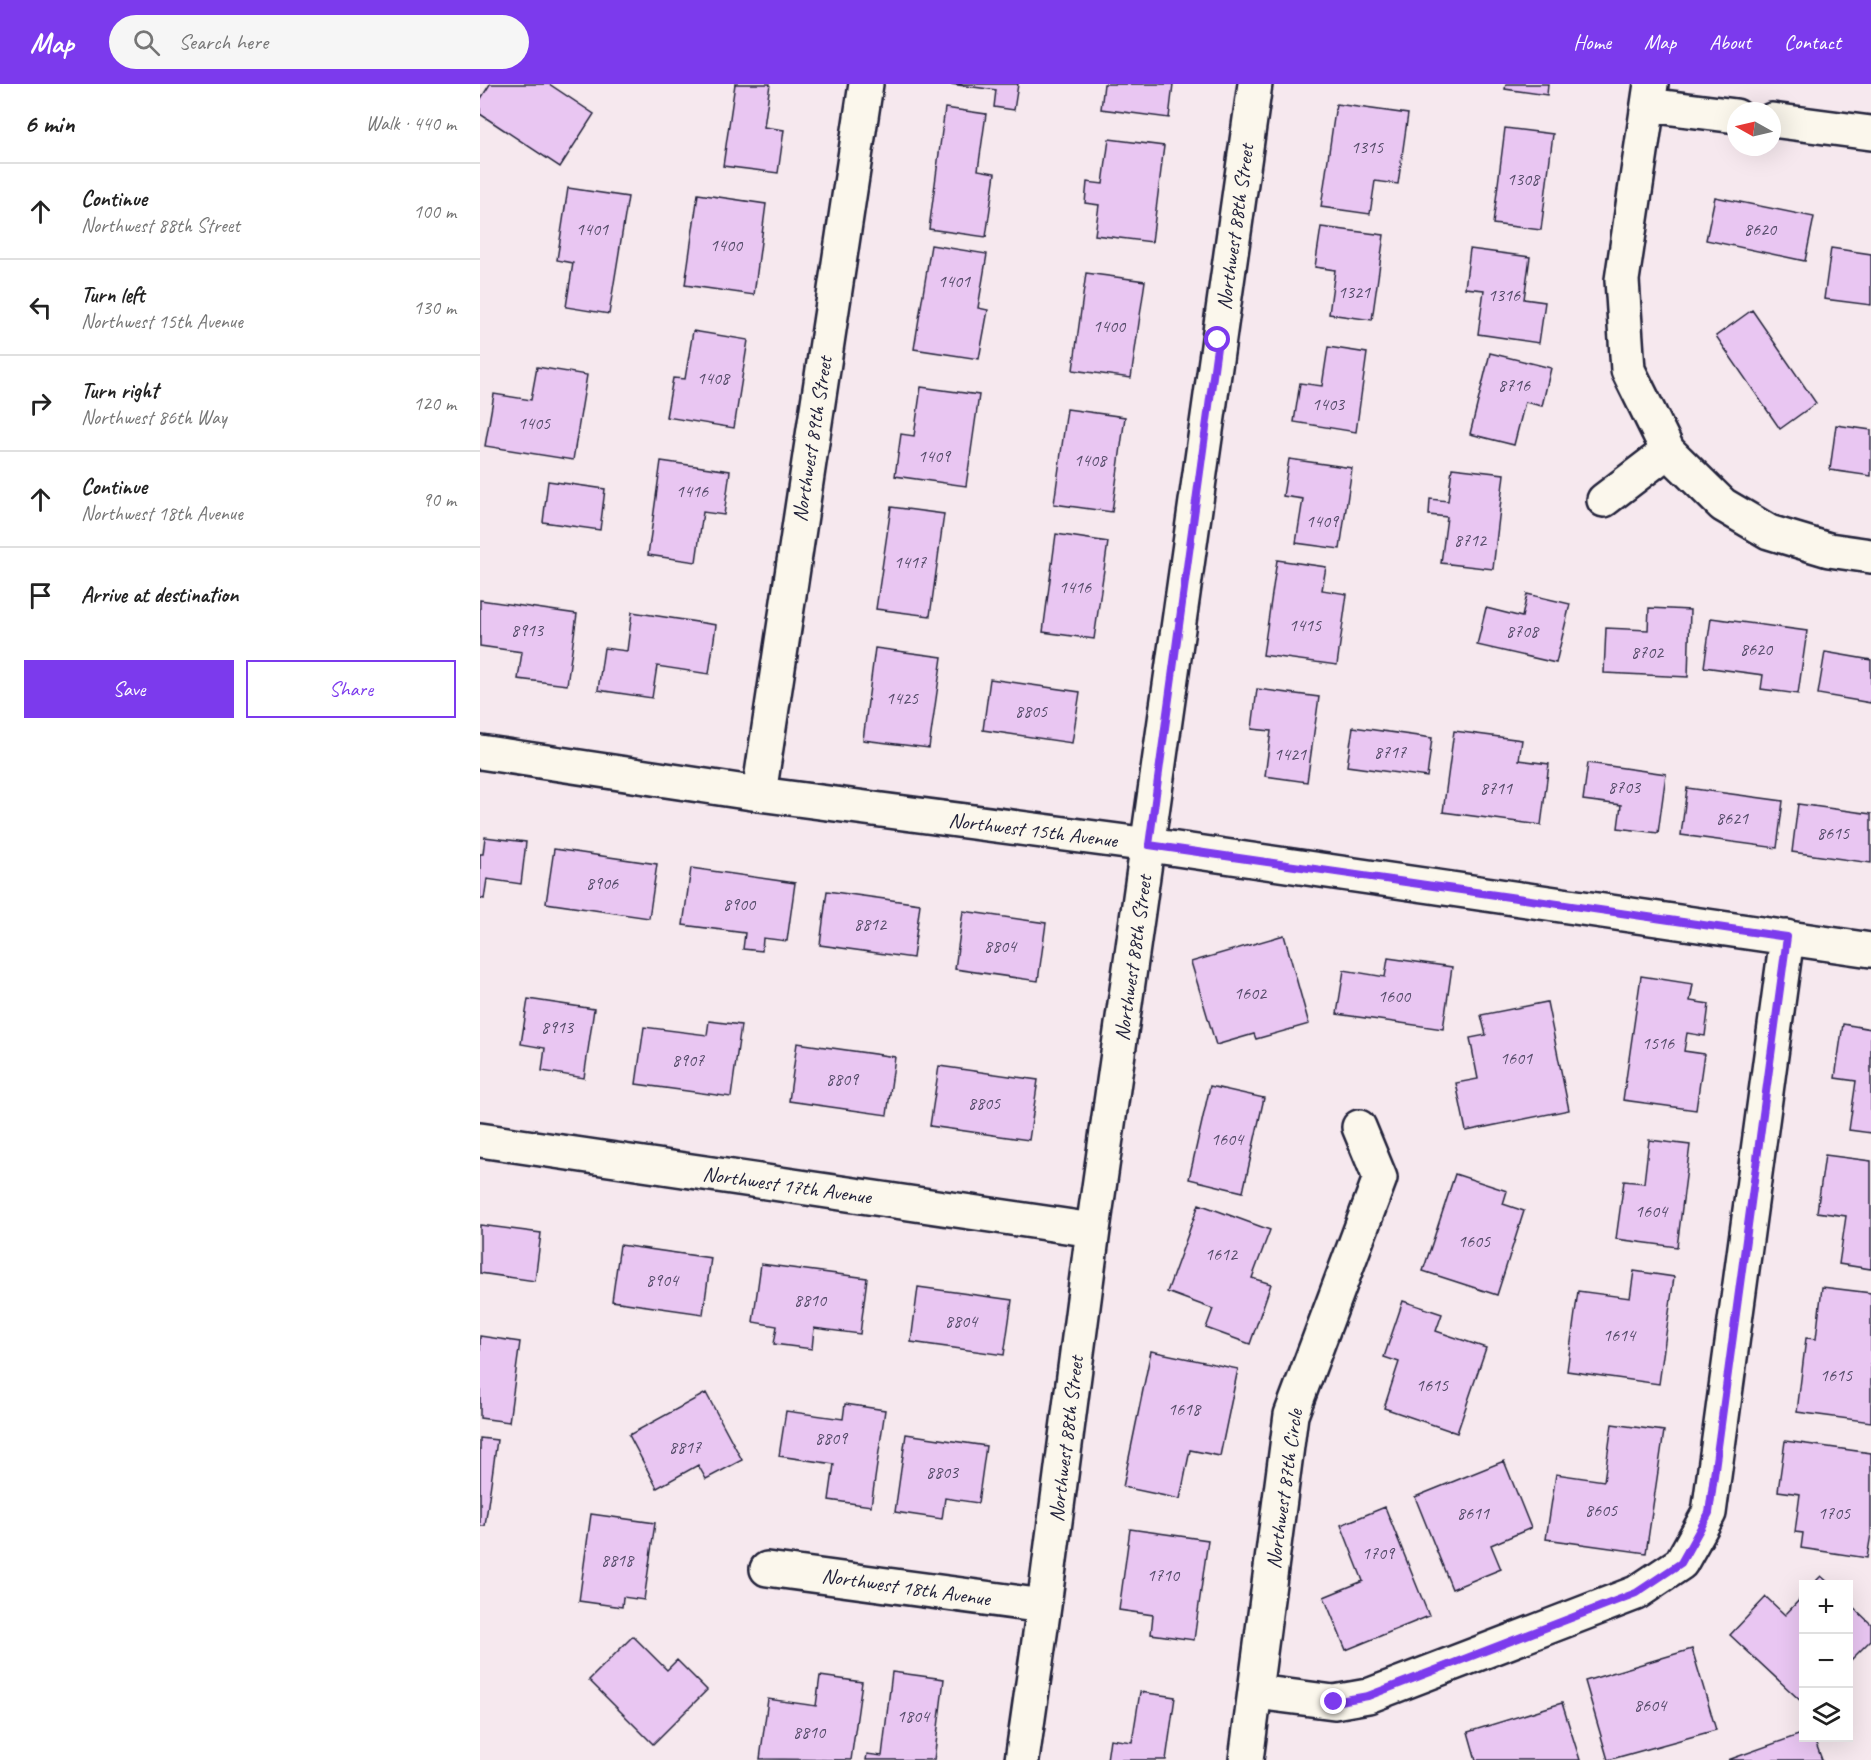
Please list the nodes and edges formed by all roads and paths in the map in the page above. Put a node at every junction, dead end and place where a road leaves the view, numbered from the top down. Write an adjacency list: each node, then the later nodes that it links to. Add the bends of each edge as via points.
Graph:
1 (866, 84): 11 (street, Northwest 89th Street)
2 (1255, 84): 12 (street, Northwest 88th Street)
3 (1650, 94): 4 (street); 7 (street, via 1622,280 1628,370)
4 (1727, 114)
5 (1781, 121): 6 (street)
6 (1871, 132)
7 (1668, 451): 8 (street); 9 (street, via 1723,505 1769,532 1829,550)
8 (1604, 500)
9 (1871, 556)
10 (480, 752): 11 (street, Northwest 15th Avenue)
11 (759, 794): 12 (street, Northwest 15th Avenue)
12 (1149, 845): 13 (street, Northwest 15th Avenue); 17 (street, Northwest 88th Street)
13 (1787, 937): 14 (street, Northwest 15th Avenue); 20 (street, via 1709,1513 1681,1563 1636,1593 1368,1696 1334,1702)
14 (1871, 950)
15 (1359, 1127): 20 (street, Northwest 87th Circle, via 1380,1178 1291,1415)
16 (480, 1140): 17 (street, Northwest 17th Avenue)
17 (1093, 1230): 19 (street, Northwest 88th Street)
18 (767, 1569): 19 (street, Northwest 18th Avenue)
19 (1044, 1606): 21 (street, Northwest 88th Street)
20 (1256, 1692): 22 (street, Northwest 87th Circle)
21 (1022, 1760)
22 (1246, 1760)

